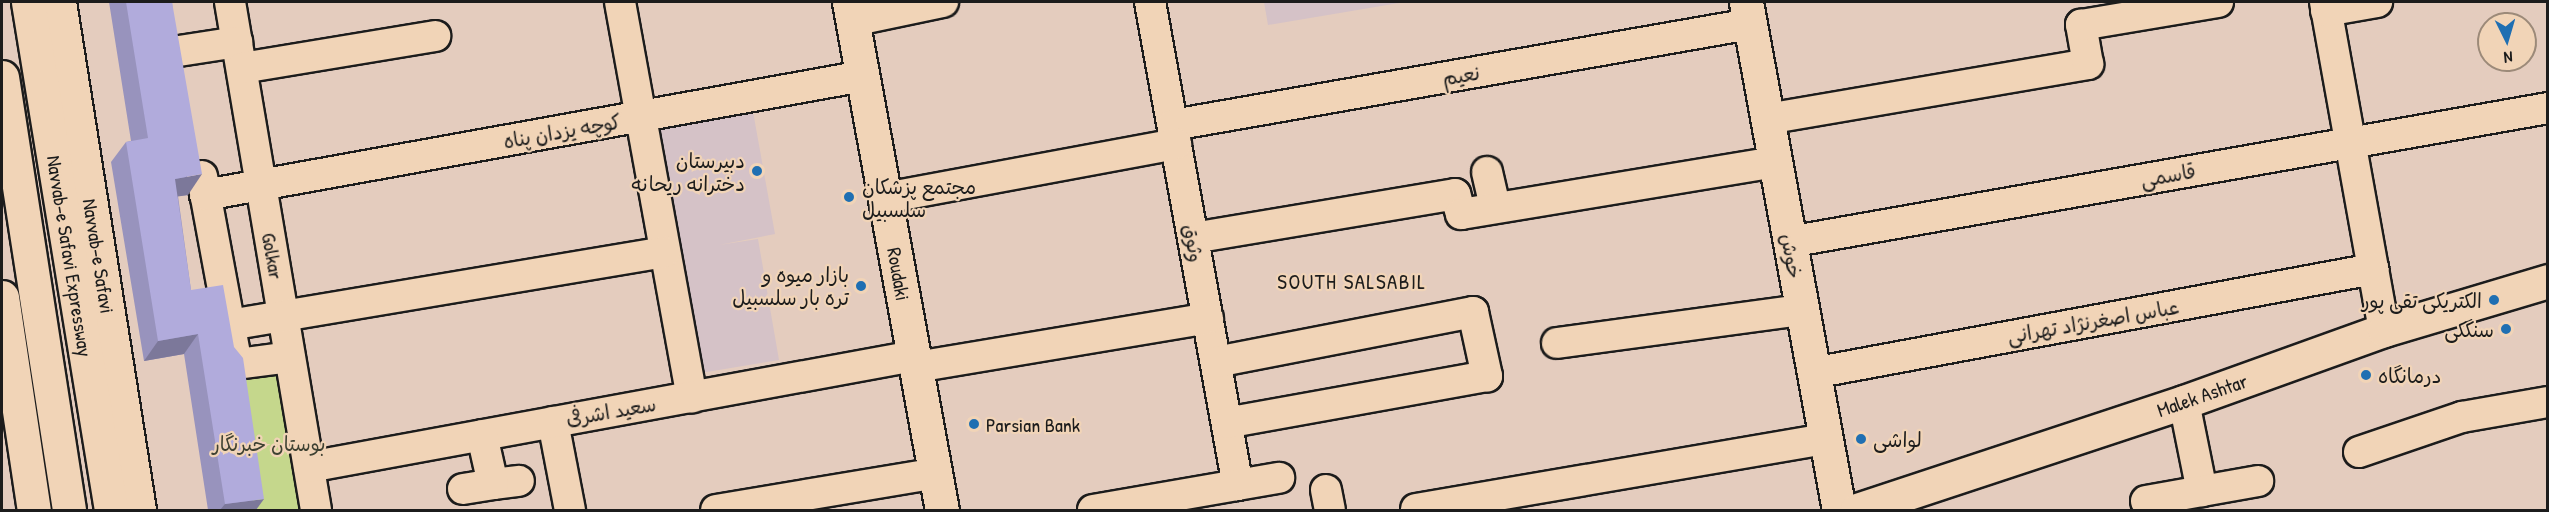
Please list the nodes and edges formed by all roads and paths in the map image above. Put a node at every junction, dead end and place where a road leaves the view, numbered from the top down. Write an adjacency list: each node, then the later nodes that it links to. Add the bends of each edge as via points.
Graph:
1 (28, 2): 66 (main road, Navvab-e Safavi Expressway)
2 (59, 2): 67 (main road, Navvab-e Safavi)
3 (230, 2): 15 (street, Golkar)
4 (620, 2): 20 (street)
5 (943, 2): 10 (street)
6 (1150, 2): 22 (street, وثوق)
7 (2218, 2): 21 (street, via 2081,25 2088,64)
8 (2377, 2): 9 (street)
9 (2325, 6): 23 (street)
10 (850, 11): 16 (main road, Roudaki)
11 (1748, 13): 21 (main road, خوش); 22 (street, نعیم)
12 (173, 21): 14 (street)
13 (435, 36): 15 (street)
14 (178, 51): 15 (street); 18 (street)
15 (239, 55): 27 (street, Golkar)
16 (863, 76): 20 (street, کوچه یزدان پناه); 29 (main road, Roudaki)
17 (2, 77): 65 (main road, Navvab-e Safavi Expressway)
18 (185, 84)
19 (2547, 108): 23 (street, قاسمی)
20 (641, 117): 27 (street, کوچه یزدان پناه); 33 (street)
21 (1767, 119): 25 (main road, خوش)
22 (1174, 135): 29 (street, نعیم); 31 (street, وثوق)
23 (2350, 143): 32 (street, قاسمی); 34 (street)
24 (197, 151): 28 (street)
25 (1775, 162): 30 (street); 32 (main road, خوش)
26 (1487, 172): 30 (street)
27 (261, 186): 28 (street, کوچه یزدان پناه); 38 (street, Golkar)
28 (205, 195): 40 (street)
29 (885, 198): 44 (main road, Roudaki)
30 (1495, 207): 31 (street, via 1461,214 1455,194)
31 (1193, 238): 39 (street, وثوق)
32 (1790, 242): 37 (main road, خوش)
33 (666, 252): 38 (street); 47 (street)
34 (2373, 269): 41 (street); 46 (street, عباس اصغرنژاد تهرانی)
35 (2547, 281): 41 (main road, Malek Ashtar)
36 (2, 297): 64 (main road)
37 (1802, 310): 42 (street); 46 (main road, خوش)
38 (284, 315): 40 (street); 43 (street, Golkar)
39 (1208, 318): 44 (street, سعید اشرفی); 45 (street, وثوق)
40 (230, 325): 43 (street, via 237,364)
41 (2384, 330): 48 (main road, Malek Ashtar)
42 (1557, 343)
43 (290, 357): 55 (street, Golkar)
44 (915, 361): 47 (street, سعید اشرفی); 56 (main road, Roudaki)
45 (1215, 362): 51 (street, وثوق); 51 (street, via 1473,312 1487,376)
46 (1813, 373): 53 (main road, خوش)
47 (692, 396): 50 (street, سعید اشرفی)
48 (2184, 402): 61 (street); 74 (main road, Malek Ashtar)
49 (2547, 402): 54 (street, via 2462,417)
50 (553, 422): 52 (street, سعید اشرفی); 69 (street)
51 (1227, 423): 59 (street, وثوق)
52 (482, 435): 55 (street, سعید اشرفی); 60 (street, via 506,482)
53 (1825, 439): 63 (street); 73 (main road, خوش)
54 (2359, 452)
55 (309, 467): 68 (street, Golkar)
56 (936, 473): 70 (street); 71 (main road, Roudaki)
57 (1279, 478): 59 (street)
58 (2258, 481): 61 (street)
59 (1238, 485): 72 (street)
60 (463, 489)
61 (2202, 491): 62 (street)
62 (2146, 501)
63 (1416, 509)
64 (34, 510)
65 (69, 510)
66 (111, 510)
67 (139, 510)
68 (316, 510)
69 (570, 510)
70 (716, 510)
71 (942, 510)
72 (1093, 510)
73 (1839, 510)
74 (1857, 510)

